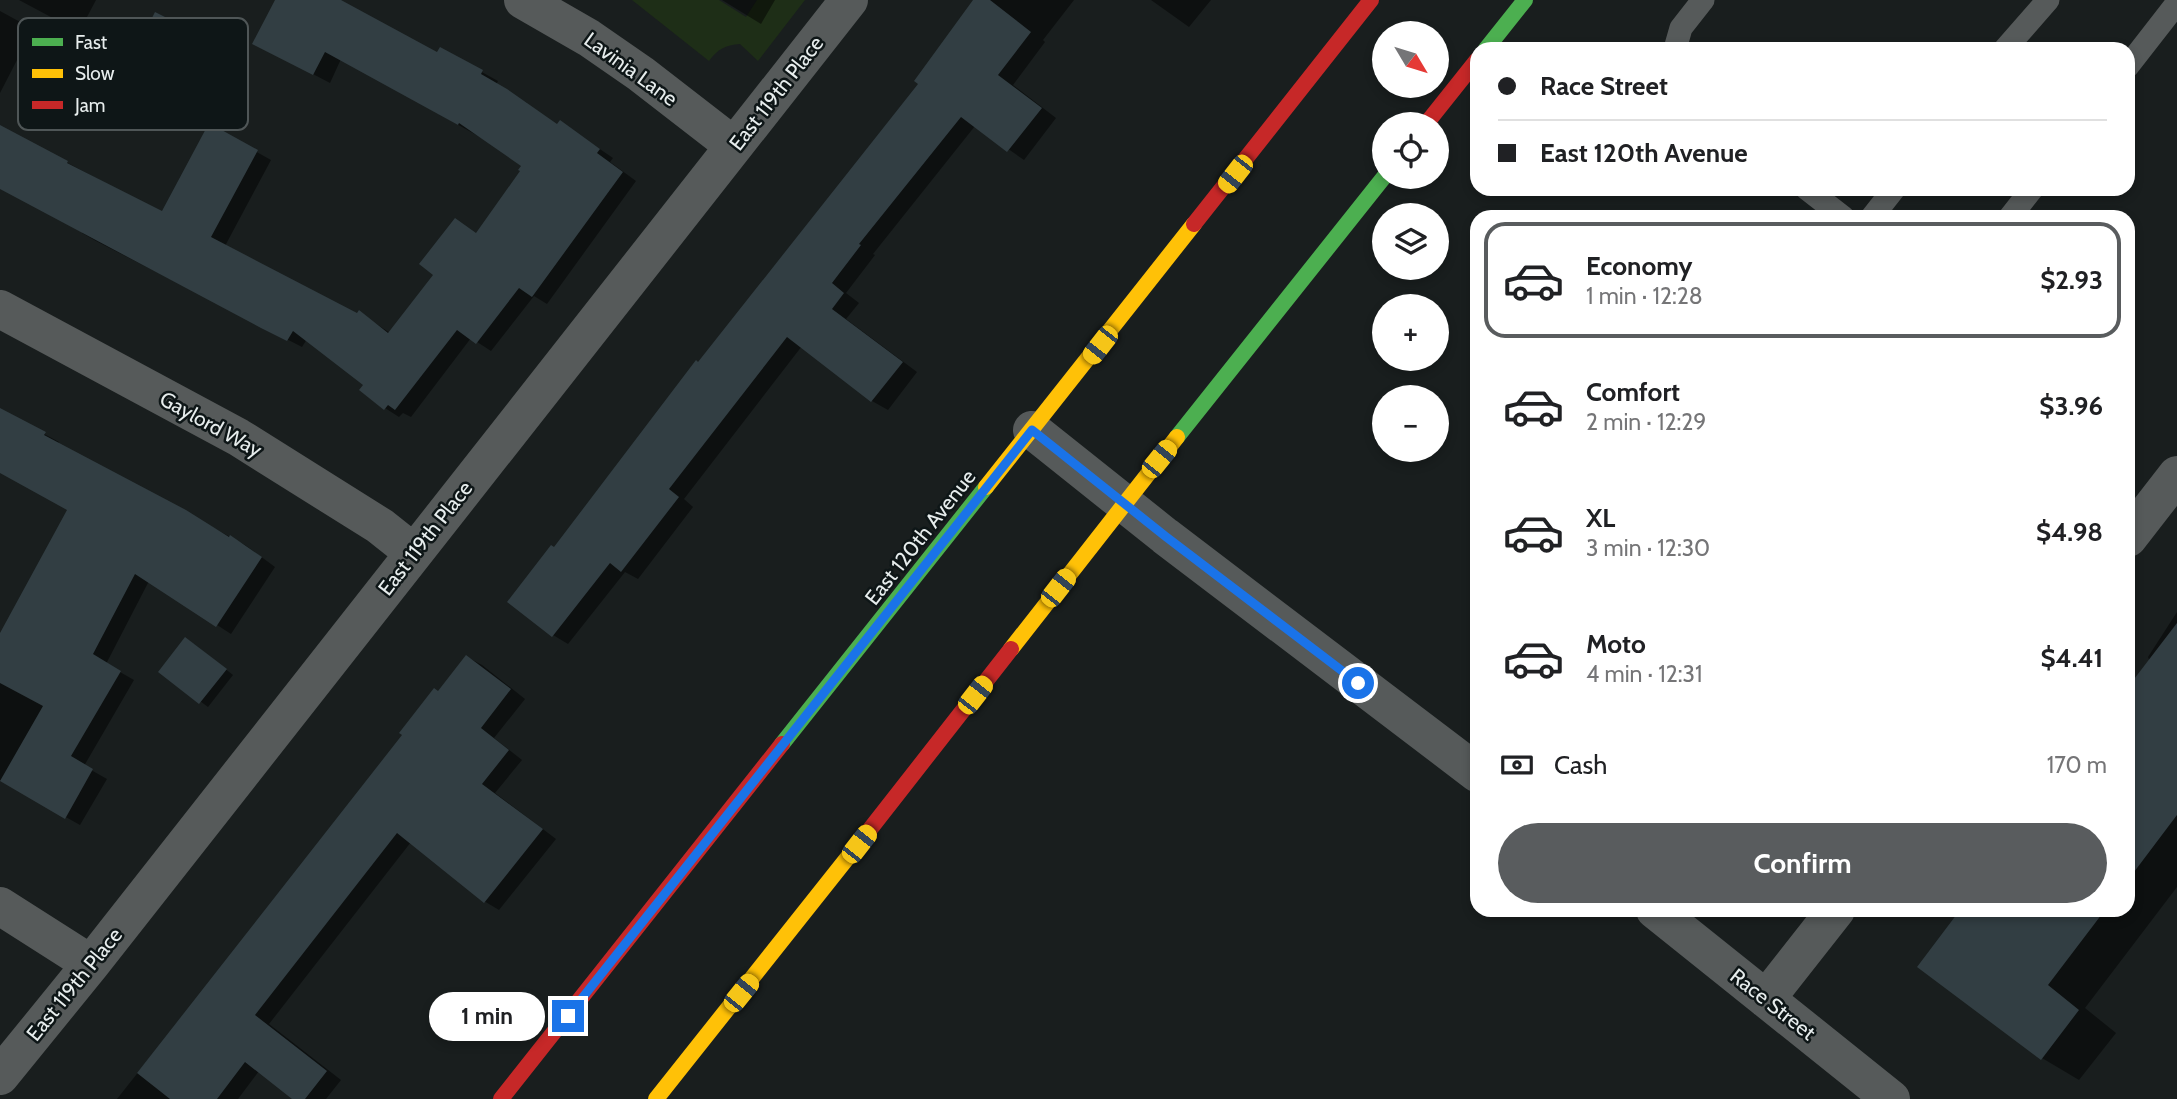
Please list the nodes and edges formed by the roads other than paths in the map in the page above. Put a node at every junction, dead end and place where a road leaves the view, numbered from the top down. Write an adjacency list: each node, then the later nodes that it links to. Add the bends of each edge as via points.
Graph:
1 (523, 0): 14 (street, Lavinia Lane, via 641,74)
2 (849, 0): 14 (street, East 119th Place)
3 (1371, 0): 23 (main road, East 120th Avenue)
4 (1525, 0): 8 (main road)
5 (1703, 0): 9 (lane, via 1681,28)
6 (2048, 0): 10 (lane)
7 (2172, 4): 11 (lane)
8 (1492, 42)
9 (1677, 42)
10 (2011, 42)
11 (2135, 56)
12 (1470, 69): 13 (main road)
13 (1436, 112)
14 (734, 146): 27 (street, East 119th Place)
15 (1374, 189): 25 (main road)
16 (1816, 196): 19 (lane)
17 (1888, 196): 20 (lane)
18 (2026, 196): 21 (lane)
19 (1834, 210)
20 (1878, 210)
21 (2016, 210)
22 (0, 309): 27 (street, Gaylord Way, via 238,437 380,526)
23 (1032, 430): 25 (street); 35 (main road, East 120th Avenue)
24 (2177, 475): 26 (street)
25 (1124, 503): 28 (street); 36 (main road)
26 (2135, 529)
27 (414, 553): 32 (street, East 119th Place)
28 (1470, 768)
29 (0, 906): 32 (street)
30 (1664, 917): 33 (street, Race Street)
31 (1830, 917): 33 (street)
32 (91, 964): 34 (street, East 119th Place)
33 (1766, 999): 37 (street, Race Street)
34 (0, 1076)
35 (501, 1099)
36 (656, 1099)
37 (1891, 1099)

